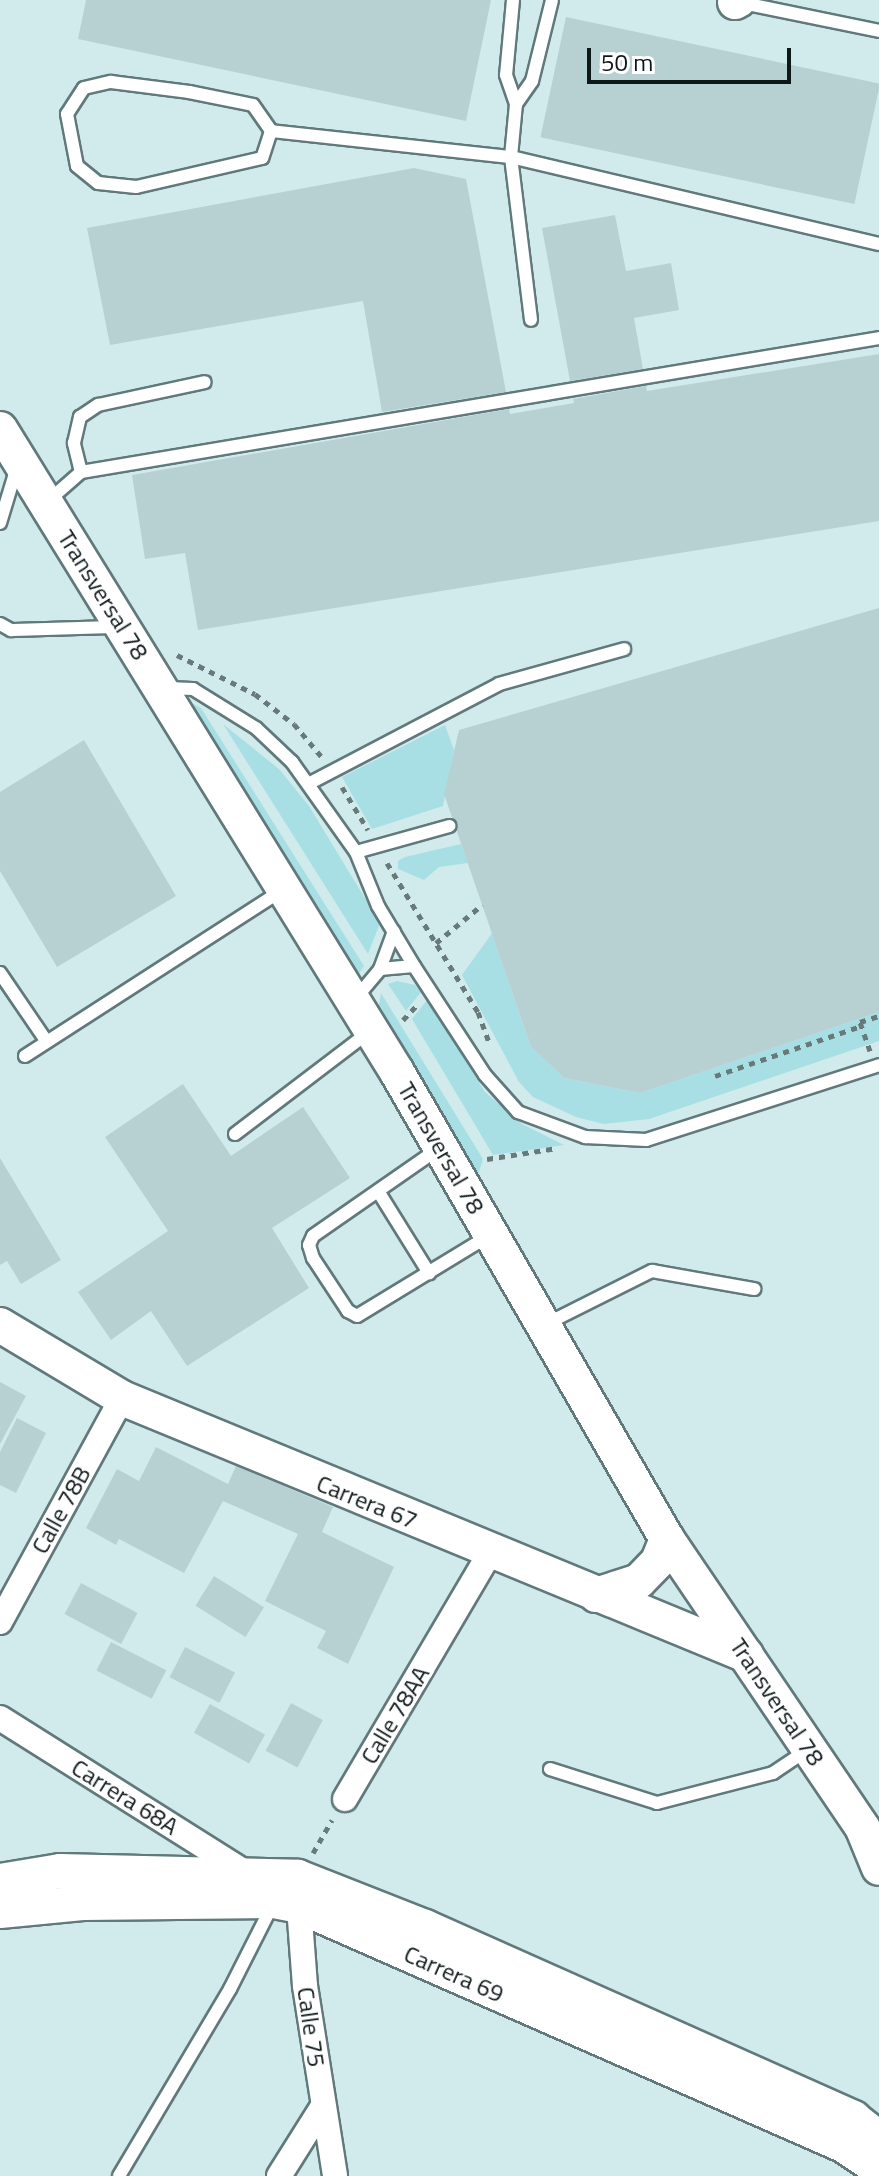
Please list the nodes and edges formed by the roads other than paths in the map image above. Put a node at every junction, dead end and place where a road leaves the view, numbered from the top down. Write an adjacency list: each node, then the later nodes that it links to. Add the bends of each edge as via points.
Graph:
1 (513, 0): 5 (lane, via 506,75)
2 (552, 0): 5 (lane, via 532,81)
3 (734, 1): 4 (lane)
4 (879, 31)
5 (516, 104): 7 (lane)
6 (271, 131): 6 (lane, via 253,105 111,82 84,88 67,114 77,166 98,183 136,187 262,158); 7 (lane)
7 (511, 157): 8 (lane); 9 (lane)
8 (879, 244)
9 (531, 320)
10 (879, 338): 13 (lane)
11 (205, 382): 13 (lane, via 98,405 80,417 74,443)
12 (9, 452): 14 (main road, Transversal 78); 15 (lane)
13 (81, 472): 14 (lane)
14 (46, 503): 17 (main road, Transversal 78)
15 (0, 523)
16 (0, 624): 17 (lane, via 11,630)
17 (122, 627): 19 (main road, Transversal 78)
18 (624, 649): 20 (lane, via 499,684)
19 (160, 688): 20 (lane, via 193,689 256,728); 23 (main road, Transversal 78)
20 (310, 783): 22 (lane)
21 (449, 826): 22 (lane)
22 (356, 852): 24 (lane)
23 (284, 889): 28 (main road, Transversal 78); 30 (lane)
24 (394, 931): 25 (lane); 26 (lane)
25 (414, 966): 26 (lane); 32 (lane, via 485,1075 518,1112 585,1137 646,1140)
26 (380, 969): 28 (lane)
27 (0, 973): 30 (lane)
28 (353, 1000): 29 (main road, Transversal 78)
29 (372, 1031): 33 (lane); 34 (main road, Transversal 78)
30 (47, 1042): 31 (lane)
31 (25, 1056)
32 (879, 1065)
33 (235, 1134)
34 (441, 1147): 35 (lane); 36 (main road, Transversal 78)
35 (378, 1191): 37 (lane); 37 (lane, via 313,1236 313,1258 348,1311 357,1316)
36 (491, 1235): 37 (lane); 40 (main road, Transversal 78)
37 (429, 1273)
38 (754, 1289): 40 (lane, via 652,1271)
39 (0, 1325): 41 (main road, Carrera 67)
40 (544, 1325): 42 (main road, Transversal 78)
41 (122, 1398): 43 (main road, Carrera 67); 45 (street, Calle 78B)
42 (667, 1539): 44 (main road, via 658,1561 639,1581); 46 (main road, Transversal 78)
43 (491, 1551): 44 (main road, Carrera 67); 50 (street, Calle 78AA)
44 (596, 1595): 46 (main road, Carrera 67)
45 (0, 1622)
46 (746, 1655): 48 (main road, Transversal 78)
47 (0, 1718): 53 (street, Carrera 68A)
48 (809, 1749): 49 (lane, via 773,1773 657,1803); 51 (main road, Transversal 78)
49 (550, 1769)
50 (345, 1799)
51 (871, 1831): 52 (main road, Transversal 78)
52 (879, 1868)
53 (250, 1875): 54 (main road, Carrera 69, via 60,1871); 55 (main road, Carrera 69)
54 (0, 1881)
55 (290, 1895): 56 (main road, Carrera 69, via 43,1904); 57 (street, Calle 75); 58 (main road, Carrera 69, via 425,1927); 59 (main road, Carrera 69, via 843,2145); 60 (lane)
56 (0, 1911)
57 (323, 2106): 61 (street); 62 (street, Calle 75)
58 (870, 2125)
59 (879, 2169)
60 (119, 2176)
61 (279, 2176)
62 (335, 2176)

